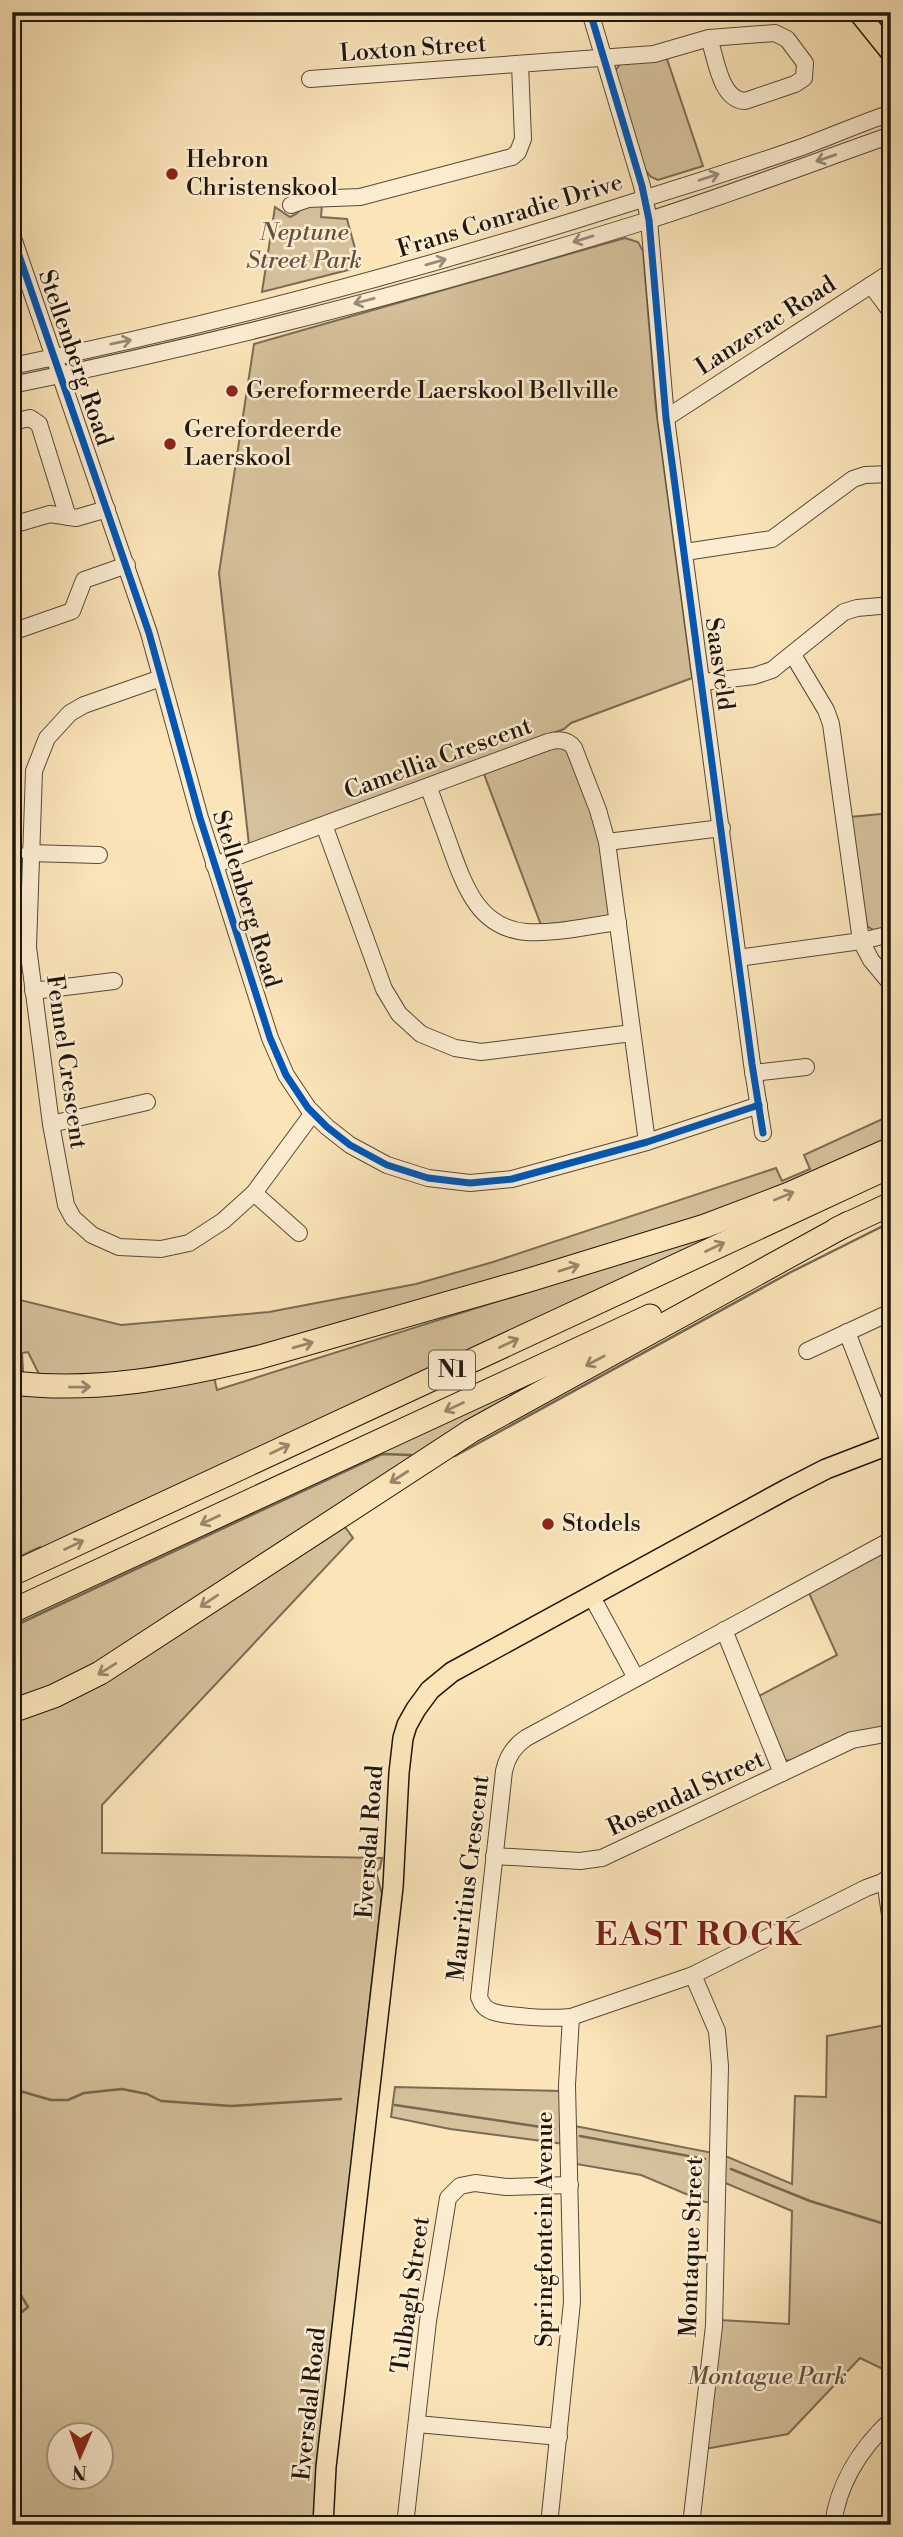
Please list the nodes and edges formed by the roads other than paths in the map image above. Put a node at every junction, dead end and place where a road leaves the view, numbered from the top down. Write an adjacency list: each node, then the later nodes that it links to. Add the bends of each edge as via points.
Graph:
1 (590, 12): 5 (street, Saasveld)
2 (858, 12): 4 (main road)
3 (709, 38): 3 (street, Loxton Street, via 778,34 804,60 805,74 794,84 737,100 726,90); 5 (street, Loxton Street, via 659,53)
4 (891, 53)
5 (604, 58): 6 (street, Loxton Street); 10 (street, Saasveld)
6 (520, 64): 7 (street, Loxton Street); 11 (street, via 523,139 512,157 360,197 312,198)
7 (310, 79)
8 (891, 113): 10 (street, Frans Conradie Drive, one-way to 8)
9 (891, 135): 12 (street, Frans Conradie Drive, one-way to 12)
10 (645, 199): 12 (street, Saasveld); 17 (street, Frans Conradie Drive, one-way to 10, via 385,277)
11 (291, 205)
12 (649, 220): 19 (street, Frans Conradie Drive, one-way to 19, via 386,296); 21 (street, Saasveld)
13 (12, 235): 17 (street, Stellenberg Road)
14 (891, 272): 15 (street, Lanzerac Road)
15 (871, 285): 16 (street); 21 (street, Lanzerac Road)
16 (891, 312)
17 (54, 356): 18 (street, Frans Conradie Drive); 19 (street, Stellenberg Road)
18 (12, 366)
19 (60, 375): 20 (street, Frans Conradie Drive); 24 (street, Stellenberg Road)
20 (12, 385)
21 (666, 418): 27 (street, Saasveld)
22 (12, 422): 25 (street, via 30,418 39,424)
23 (891, 474): 27 (street, via 853,479 772,539)
24 (107, 509): 25 (street); 28 (street, Stellenberg Road)
25 (68, 517): 26 (street, via 50,514)
26 (14, 519)
27 (685, 552): 33 (street, Saasveld)
28 (127, 565): 30 (street, via 85,579 72,611); 32 (street, Stellenberg Road)
29 (891, 605): 31 (street, via 845,612)
30 (12, 632)
31 (793, 655): 33 (street, via 767,673); 43 (street, via 831,724)
32 (161, 677): 38 (street, Fennel Crescent, via 85,705 52,731 34,771); 40 (street, Stellenberg Road)
33 (703, 682): 36 (street, Saasveld)
34 (429, 788): 35 (street, Camellia Crescent); 37 (street, Camellia Crescent, via 548,743 566,741 574,748); 41 (street, via 464,885 489,917 514,930 531,932)
35 (324, 825): 40 (street, Camellia Crescent); 48 (street, via 384,989 399,1014 421,1034 455,1048 481,1052)
36 (722, 828): 37 (street); 44 (street, Saasveld)
37 (607, 842): 41 (street, Camellia Crescent)
38 (29, 853): 39 (street); 47 (street, Fennel Crescent, via 27,931)
39 (99, 855)
40 (214, 865): 53 (street, Stellenberg Road, via 274,1051)
41 (618, 922): 48 (street, Camellia Crescent)
42 (891, 934): 43 (street)
43 (861, 941): 44 (street); 46 (street)
44 (738, 958): 50 (street, Saasveld)
45 (114, 981): 47 (street)
46 (891, 984)
47 (33, 991): 54 (street, Fennel Crescent)
48 (632, 1033): 56 (street, Camellia Crescent)
49 (806, 1067): 50 (street)
50 (753, 1073): 52 (street, Saasveld)
51 (147, 1102): 54 (street)
52 (759, 1105): 55 (street, Saasveld); 56 (street, Stellenberg Road)
53 (313, 1113): 56 (street, Stellenberg Road, via 338,1137 374,1159 414,1175 456,1182 513,1179); 59 (street, Fennel Crescent)
54 (51, 1124): 59 (street, Fennel Crescent, via 66,1205 73,1218 92,1235 119,1247 190,1243)
55 (763, 1133)
56 (647, 1142)
57 (891, 1149): 66 (highway, one-way to 57, via 82,1388 119,1385 260,1357 705,1226)
58 (891, 1166): 69 (highway, N1, one-way to 58)
59 (254, 1193): 62 (street)
60 (891, 1203): 61 (highway, N1)
61 (849, 1223): 71 (highway, N1, one-way to 71); 74 (highway, one-way to 74, via 471,1431 100,1673)
62 (299, 1233)
63 (891, 1312): 64 (street)
64 (847, 1332): 65 (street); 67 (street)
65 (807, 1351)
66 (12, 1382)
67 (890, 1444): 70 (main road, Eversdal Road, via 811,1476)
68 (891, 1540): 72 (street, Mauritius Crescent)
69 (12, 1574)
70 (591, 1595): 73 (street); 86 (main road, Eversdal Road, via 442,1679 407,1724)
71 (12, 1611)
72 (723, 1630): 73 (street, Mauritius Crescent); 76 (street)
73 (636, 1678): 77 (street, Mauritius Crescent, via 514,1747 505,1765)
74 (12, 1711)
75 (891, 1733): 76 (street, Rosendal Street, via 852,1740)
76 (782, 1773): 77 (street, Rosendal Street, via 602,1858)
77 (494, 1856): 81 (street, Mauritius Crescent, via 480,2001 494,2012)
78 (888, 1880): 79 (street); 80 (street, Mauritius Crescent)
79 (891, 1922)
80 (693, 1975): 81 (street, Mauritius Crescent); 89 (street, Montaque Street, via 717,2031 720,2066 714,2326)
81 (571, 2017): 82 (street, Springfontein Avenue, via 567,2085)
82 (570, 2185): 84 (street, Tulbagh Street, via 475,2183 450,2194 428,2321); 85 (street, Springfontein Avenue, via 572,2302)
83 (891, 2420): 90 (street, via 859,2456)
84 (417, 2424): 85 (street); 87 (street, Tulbagh Street)
85 (559, 2437): 88 (street, Springfontein Avenue)
86 (323, 2525)
87 (405, 2525)
88 (549, 2525)
89 (691, 2525)
90 (833, 2525)

